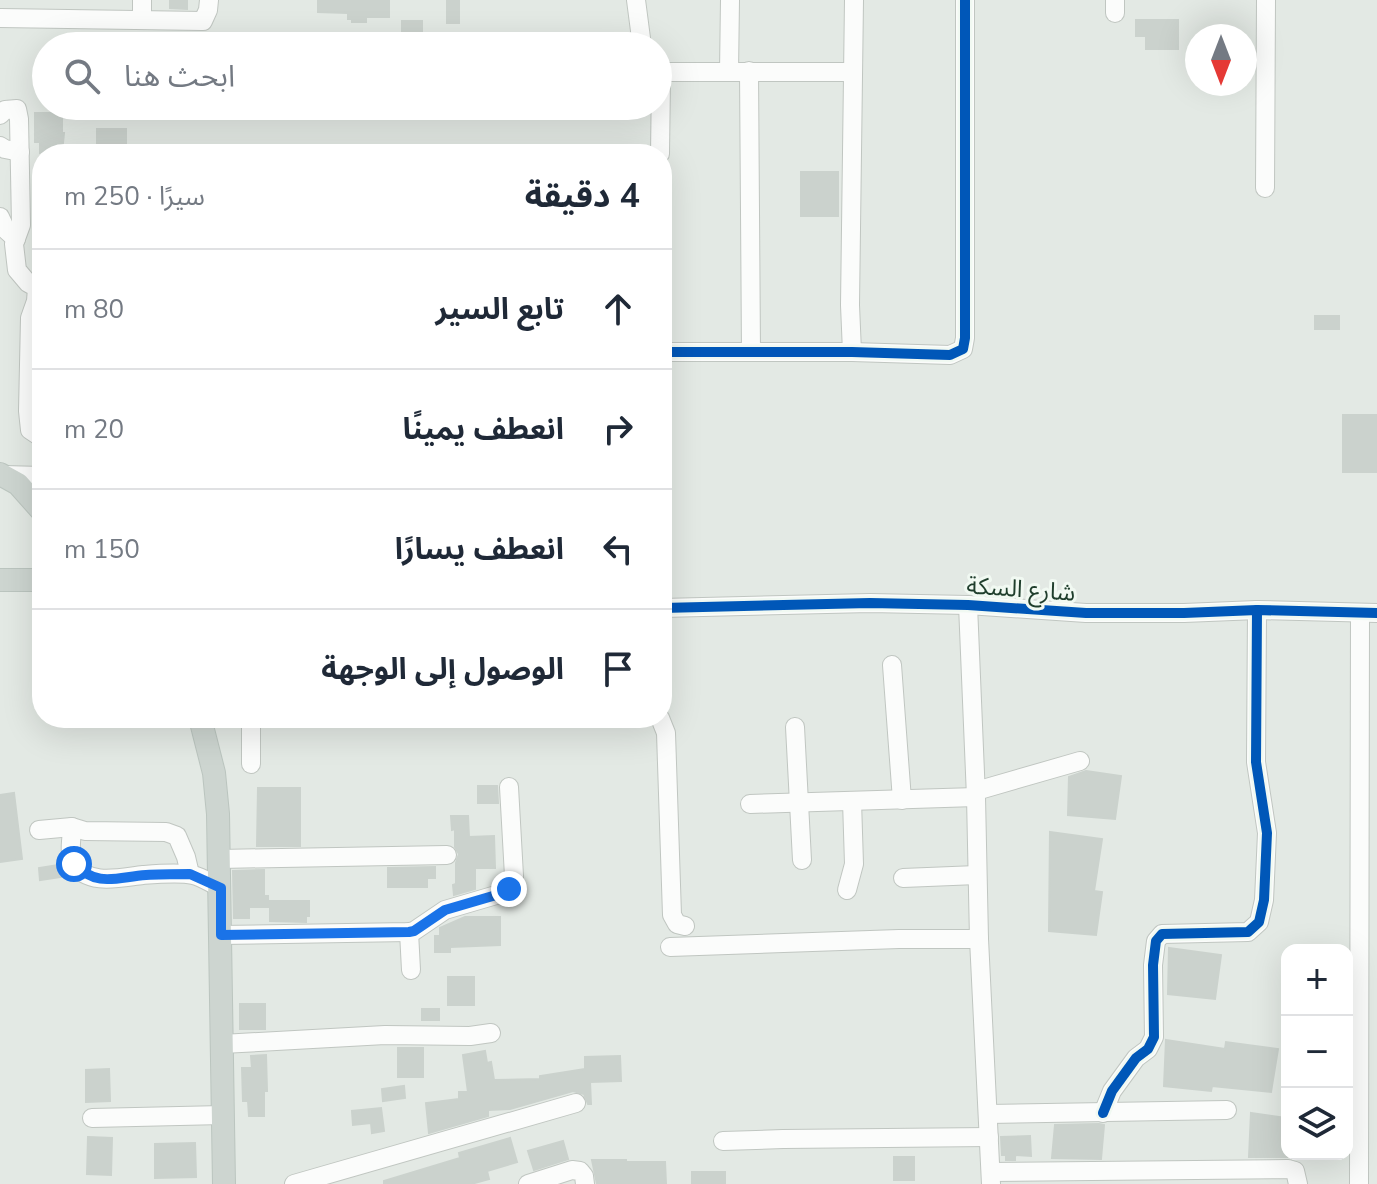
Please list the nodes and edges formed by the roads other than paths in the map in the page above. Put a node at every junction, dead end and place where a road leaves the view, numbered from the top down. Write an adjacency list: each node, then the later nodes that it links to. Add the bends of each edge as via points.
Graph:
1 (142, 0): 9 (street)
2 (209, 0): 9 (street, via 203,21)
3 (636, 0): 10 (street)
4 (730, 0): 13 (street)
5 (854, 0): 14 (street)
6 (965, 0): 28 (street, via 963,349 950,355)
7 (1266, 0): 20 (street)
8 (0, 18): 9 (street)
9 (142, 20)
10 (640, 32)
11 (749, 71): 13 (street); 14 (street); 27 (street)
12 (672, 72): 13 (street)
13 (729, 72)
14 (852, 72): 28 (street)
15 (0, 115): 19 (street, via 17,109)
16 (660, 120): 17 (street)
17 (660, 144)
18 (0, 146): 19 (street)
19 (20, 152): 22 (street, via 21,225)
20 (1265, 188)
21 (0, 217): 22 (street)
22 (8, 241): 23 (street, via 14,244)
23 (8, 271): 24 (street)
24 (32, 285)
25 (32, 312): 29 (street)
26 (672, 352): 27 (street)
27 (751, 352): 28 (street)
28 (852, 352)
29 (32, 431)
30 (1, 475): 31 (street); 32 (main road)
31 (32, 476)
32 (32, 500)
33 (0, 580): 34 (main road)
34 (32, 580)
35 (968, 605): 36 (street, شارع السكة); 37 (street, شارع السكة, via 1086,613); 47 (street)
36 (672, 608)
37 (1257, 610): 38 (street, شارع السكة); 72 (street, via 1256,762 1267,833 1259,922 1248,932 1162,934 1156,941 1154,1037 1112,1091)
38 (1369, 613): 84 (street)
39 (892, 665): 48 (street)
40 (795, 727): 50 (street)
41 (203, 728): 55 (main road, via 214,773)
42 (251, 728): 45 (street)
43 (664, 728): 62 (street, via 672,915)
44 (1080, 761): 47 (street)
45 (251, 764)
46 (509, 787): 63 (street, via 513,884 503,893 445,910)
47 (976, 794): 48 (street); 58 (street)
48 (902, 800): 49 (street)
49 (852, 801): 50 (street); 61 (street, via 854,864)
50 (799, 803): 51 (street); 56 (street)
51 (750, 804)
52 (72, 827): 53 (street); 57 (street, via 177,836); 57 (street, via 74,864 94,877)
53 (39, 830)
54 (447, 855): 55 (street)
55 (220, 859): 60 (main road)
56 (802, 860)
57 (190, 874): 60 (street)
58 (977, 875): 59 (street); 65 (street)
59 (903, 878)
60 (221, 888): 64 (main road)
61 (847, 890)
62 (685, 926)
63 (409, 932): 64 (street); 67 (street)
64 (221, 935): 69 (main road)
65 (979, 939): 66 (street); 73 (street)
66 (670, 947)
67 (411, 970)
68 (491, 1033): 69 (street)
69 (222, 1044): 74 (main road)
70 (576, 1103): 80 (street)
71 (1227, 1110): 72 (street)
72 (1103, 1113): 73 (street)
73 (988, 1114): 76 (street)
74 (223, 1115): 75 (street); 79 (main road)
75 (92, 1118)
76 (989, 1137): 77 (street); 78 (street)
77 (723, 1141)
78 (991, 1178): 83 (street, via 1288,1169 1295,1171)
79 (224, 1184)
80 (294, 1184)
81 (528, 1184): 82 (street, via 572,1170 580,1171)
82 (585, 1184)
83 (1298, 1184)
84 (1359, 1184)

